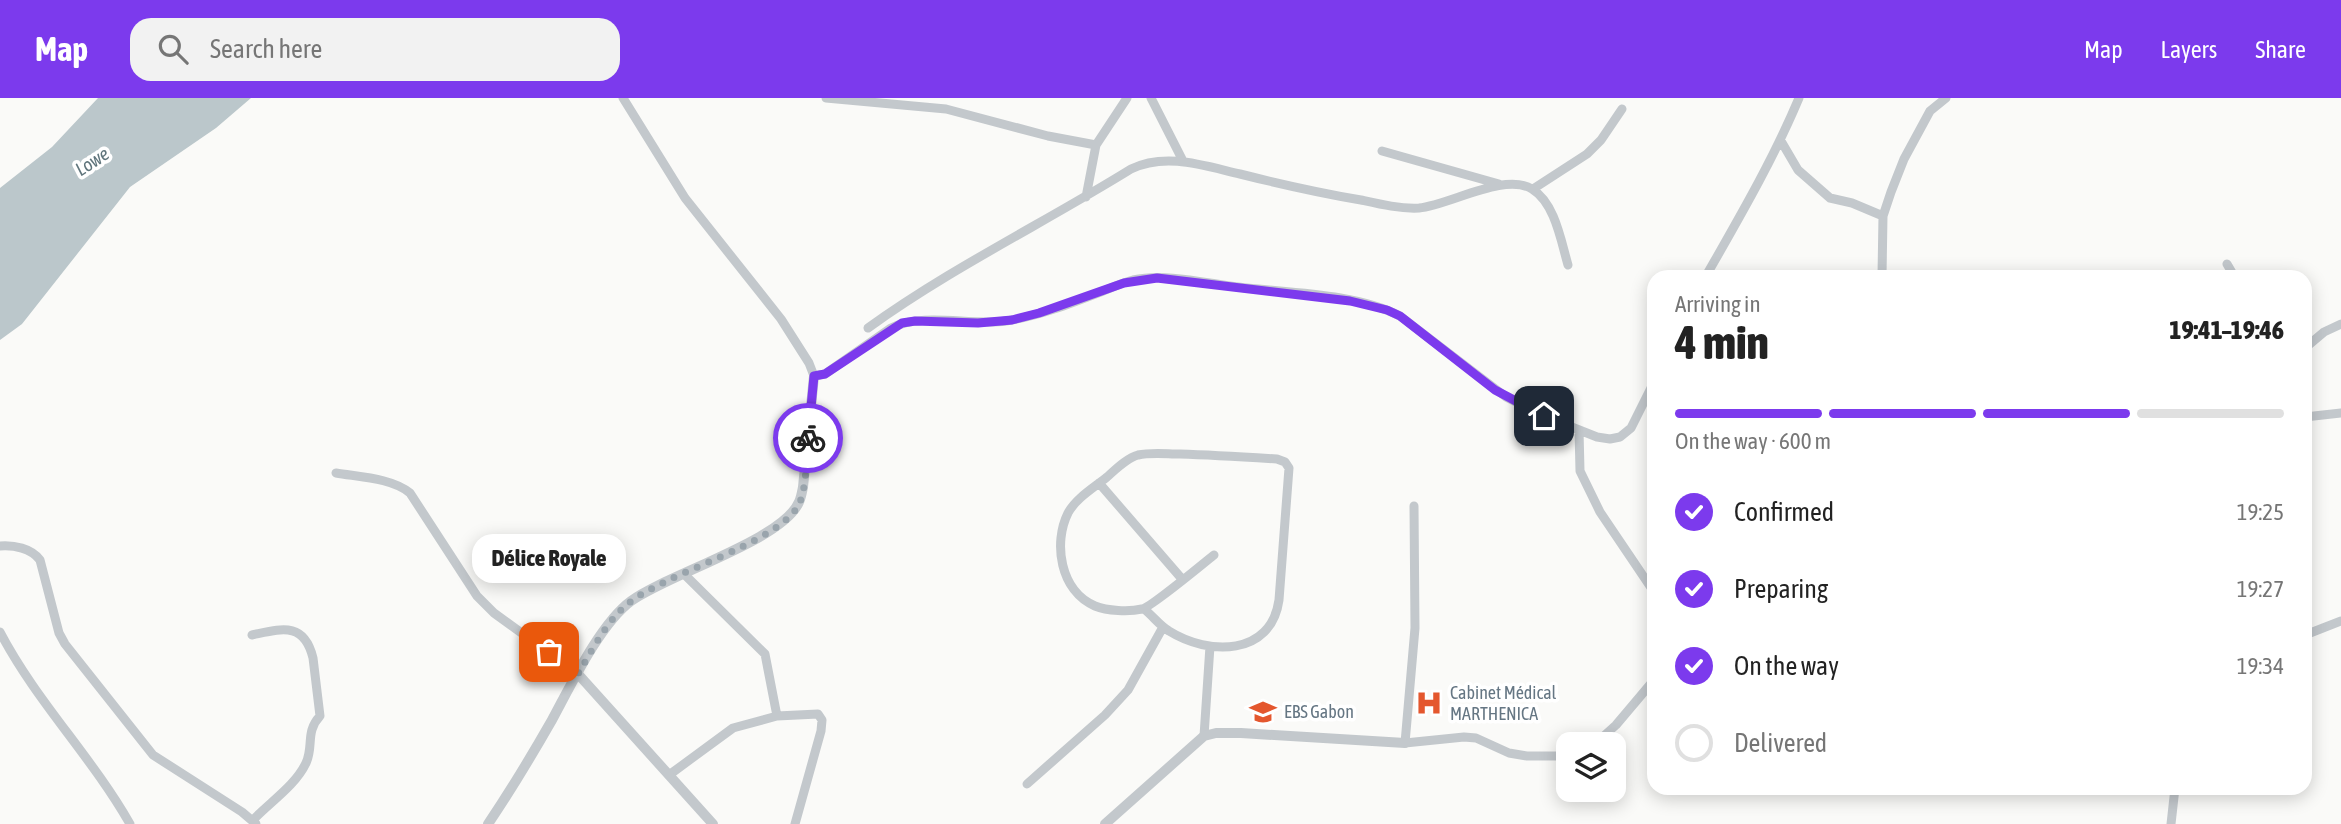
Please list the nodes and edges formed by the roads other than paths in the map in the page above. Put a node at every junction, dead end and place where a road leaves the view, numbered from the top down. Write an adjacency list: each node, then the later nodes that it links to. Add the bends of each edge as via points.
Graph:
1 (622, 98): 24 (street, via 685,198 781,320)
2 (826, 98): 9 (street, via 946,109)
3 (1127, 98): 9 (street)
4 (1151, 98): 11 (street)
5 (1799, 98): 8 (street)
6 (1945, 98): 15 (street, via 1930,111 1904,159)
7 (1622, 108): 13 (street, via 1587,154)
8 (1781, 141): 15 (street, via 1798,170 1830,198); 18 (street)
9 (1096, 145): 14 (street)
10 (1382, 152): 12 (street)
11 (1183, 161): 12 (street, via 1304,190 1413,208 1439,205); 14 (street, via 1140,164)
12 (1501, 185): 13 (street)
13 (1533, 189): 17 (street, via 1545,201)
14 (1086, 197): 22 (street, via 963,266)
15 (1883, 216): 19 (street)
16 (2227, 264): 20 (street)
17 (1568, 265)
18 (1710, 270)
19 (1881, 270)
20 (2230, 270)
21 (2341, 324): 23 (street)
22 (869, 328)
23 (2312, 342)
24 (814, 376): 28 (street, via 825,374 902,323 1012,320 1134,280 1175,279 1350,301 1387,310 1506,397); 34 (street, via 800,502 762,535)
25 (1647, 398): 28 (street, via 1636,422 1620,437 1597,438)
26 (2341, 413): 27 (street)
27 (2312, 416)
28 (1579, 430): 36 (street, via 1580,471 1600,512)
29 (336, 473): 44 (street, via 404,487 477,596)
30 (1099, 483): 35 (street); 37 (street, via 1069,511 1061,540 1062,565 1074,588 1093,606); 43 (street, via 1135,456 1149,453 1277,459 1288,465 1279,600 1273,621 1242,646)
31 (1414, 506): 49 (street, via 1415,628)
32 (0, 546): 54 (street, via 15,546 40,560 65,644 153,755)
33 (1214, 555): 35 (street)
34 (684, 574): 44 (street, via 622,608); 46 (street, via 765,654)
35 (1182, 579): 37 (street)
36 (1647, 582)
37 (1144, 609): 39 (street)
38 (2341, 621): 41 (street)
39 (1163, 627): 43 (street); 52 (street, via 1128,690)
40 (0, 632): 55 (street, via 30,683)
41 (2312, 632)
42 (252, 635): 54 (street, via 281,629 303,636 313,657 320,716 312,725 306,762)
43 (1210, 646): 48 (street)
44 (578, 674): 51 (street); 56 (street)
45 (1647, 688): 47 (street)
46 (777, 716): 51 (street, via 733,728); 58 (street, via 812,714 822,720)
47 (1608, 732)
48 (1204, 736): 49 (street, via 1241,733); 59 (street)
49 (1405, 743): 50 (street, via 1464,737 1509,753)
50 (1556, 755)
51 (669, 775): 57 (street)
52 (1027, 784)
53 (2174, 795): 60 (street)
54 (255, 822)
55 (130, 824)
56 (488, 824)
57 (713, 824)
58 (795, 824)
59 (1105, 824)
60 (2171, 824)

